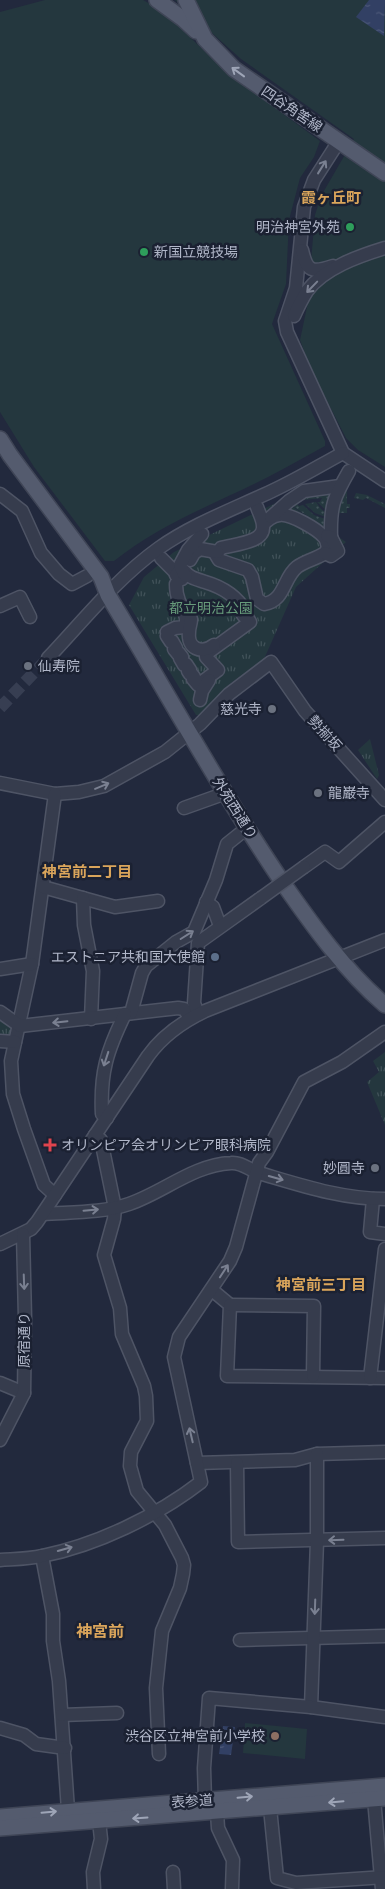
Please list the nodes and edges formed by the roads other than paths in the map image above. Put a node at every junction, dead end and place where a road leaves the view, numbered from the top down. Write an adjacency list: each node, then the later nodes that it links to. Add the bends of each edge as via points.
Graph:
1 (157, 0): 3 (main road, 四谷角筈線, via 184,19)
2 (186, 0): 3 (main road, 四谷角筈線)
3 (204, 39): 4 (main road, 四谷角筈線, one-way to 3, via 234,69)
4 (339, 141): 5 (main road, 四谷角筈線); 6 (street, one-way to 4, via 308,195 320,168)
5 (385, 173)
6 (300, 245): 8 (street, via 306,265 314,270); 9 (street, via 296,288 285,321)
7 (385, 248): 8 (street)
8 (361, 256): 9 (street, one-way to 9, via 313,284)
9 (287, 332): 11 (street)
10 (2, 450): 22 (main road, 外苑西通り); 24 (main road, 外苑西通り, via 100,577)
11 (343, 453): 13 (street); 24 (street, via 173,540 141,562)
12 (349, 470): 14 (street)
13 (385, 481)
14 (340, 486): 17 (street, via 304,491); 18 (street, via 330,513)
15 (0, 494): 22 (street, via 22,511 41,553 58,574 72,584)
16 (257, 507): 17 (street)
17 (266, 522): 18 (street, via 280,515 289,516); 19 (street, via 258,538 221,548)
18 (328, 537): 19 (street, via 338,551 331,556 325,553 295,568 278,598 271,603 264,604 257,599 248,570 219,560)
19 (213, 554): 21 (street, via 206,547 212,544 205,533 188,550 180,564); 23 (street, via 200,549 194,553 187,564)
20 (161, 558): 21 (street)
21 (180, 572): 23 (street); 31 (street, via 176,574 179,580 176,590 187,618 186,624 167,632 167,636 196,684)
22 (87, 576): 24 (main road, 外苑西通り)
23 (196, 580): 28 (street, via 183,587 181,595 192,621); 29 (street, via 232,598 241,618 218,642); 31 (street, via 228,592 240,602 246,612 243,615 250,622 206,654 218,670)
24 (108, 595): 30 (street); 33 (main road, 外苑西通り)
25 (0, 606): 26 (street, via 20,597)
26 (30, 617)
27 (176, 629): 28 (street)
28 (189, 632): 29 (street, via 190,642)
29 (202, 651): 31 (street)
30 (48, 658)
31 (214, 673): 32 (street)
32 (200, 700)
33 (190, 731): 35 (main road, 外苑西通り); 36 (street, one-way to 33, via 104,786 165,752); 37 (street, 勢揃坂, via 271,662 305,711)
34 (0, 783): 36 (street)
35 (226, 793): 38 (street); 40 (main road, 外苑西通り)
36 (55, 794): 41 (street)
37 (385, 800)
38 (184, 808)
39 (385, 822): 45 (street, bridge, via 339,862 326,852)
40 (247, 828): 44 (street, via 226,844); 47 (main road, 外苑西通り)
41 (43, 887): 42 (street); 48 (street)
42 (83, 898): 43 (street, via 115,907); 54 (street, via 84,925 93,970)
43 (158, 901)
44 (206, 902): 45 (street, via 213,907); 52 (street, one-way to 44, via 146,966 194,932)
45 (220, 926): 53 (street, via 198,943)
46 (385, 940): 47 (street)
47 (340, 958): 50 (main road, 外苑西通り); 53 (street)
48 (32, 964): 49 (street); 55 (street)
49 (0, 969)
50 (385, 1005)
51 (0, 1012): 55 (street)
52 (128, 1014): 53 (street, via 178,1008); 54 (street); 59 (street, one-way to 59, via 104,1063 100,1093 102,1114)
53 (194, 1016): 59 (street, via 165,1035)
54 (91, 1019): 55 (street, one-way to 55)
55 (20, 1026): 58 (street)
56 (385, 1032): 61 (street, via 342,1062 304,1082)
57 (0, 1041): 58 (street)
58 (15, 1042): 62 (street, via 11,1060 13,1094 44,1185)
59 (106, 1118): 60 (street)
60 (95, 1135): 62 (street); 64 (street, via 101,1140)
61 (255, 1172): 63 (street, one-way to 63, via 342,1196); 64 (street, via 237,1163 214,1164 148,1197); 70 (street, one-way to 61, via 236,1247)
62 (56, 1195): 65 (street)
63 (379, 1199): 67 (street, via 370,1232)
64 (115, 1208): 65 (street, one-way to 64); 82 (street, via 104,1254 120,1308 122,1334 146,1396 147,1421 131,1452 130,1466 137,1491)
65 (43, 1214): 66 (street)
66 (23, 1234): 68 (street); 76 (street, 原宿通り, one-way to 76)
67 (385, 1234)
68 (0, 1244)
69 (385, 1249): 73 (street)
70 (212, 1290): 71 (street); 80 (street, one-way to 70, via 174,1357 179,1337)
71 (230, 1305): 72 (street, via 314,1306); 72 (street, via 227,1376)
72 (313, 1376): 73 (street)
73 (370, 1378): 74 (street)
74 (385, 1378)
75 (0, 1383): 76 (street)
76 (24, 1393): 77 (street, 原宿通り)
77 (0, 1440)
78 (385, 1452): 79 (street)
79 (317, 1454): 81 (street, via 296,1460); 84 (street)
80 (197, 1463): 81 (street); 82 (street, via 201,1482)
81 (237, 1463): 84 (street, via 238,1542)
82 (154, 1513): 85 (street, one-way to 82, via 110,1534); 96 (street, via 165,1524 184,1565 180,1588 162,1631 156,1688)
83 (385, 1538): 84 (street, one-way to 84)
84 (317, 1541): 88 (street, one-way to 88)
85 (42, 1556): 86 (street); 92 (street, via 53,1614)
86 (0, 1560)
87 (385, 1636): 88 (street)
88 (314, 1638): 89 (street); 90 (street)
89 (240, 1640)
90 (311, 1707): 93 (street); 99 (street, via 209,1698)
91 (117, 1713): 92 (street)
92 (62, 1715): 95 (street)
93 (385, 1717)
94 (0, 1728): 95 (street, via 24,1734 36,1744)
95 (65, 1748): 101 (street)
96 (158, 1754)
97 (385, 1786): 99 (main road, 表参道, one-way to 97)
98 (380, 1799): 100 (main road, 表参道, one-way to 100); 107 (street)
99 (204, 1801): 101 (main road, 表参道)
100 (270, 1808): 102 (main road, 表参道); 107 (street, via 278,1878 296,1883)
101 (68, 1810): 103 (main road, 表参道, one-way to 101)
102 (217, 1812): 104 (main road, 表参道, one-way to 104); 110 (street, via 218,1828 233,1860)
103 (0, 1816)
104 (99, 1821): 105 (main road, 表参道); 108 (street, via 101,1839 93,1872)
105 (0, 1828)
106 (173, 1872): 109 (street)
107 (383, 1881)
108 (94, 1889)
109 (174, 1889)
110 (232, 1889)

